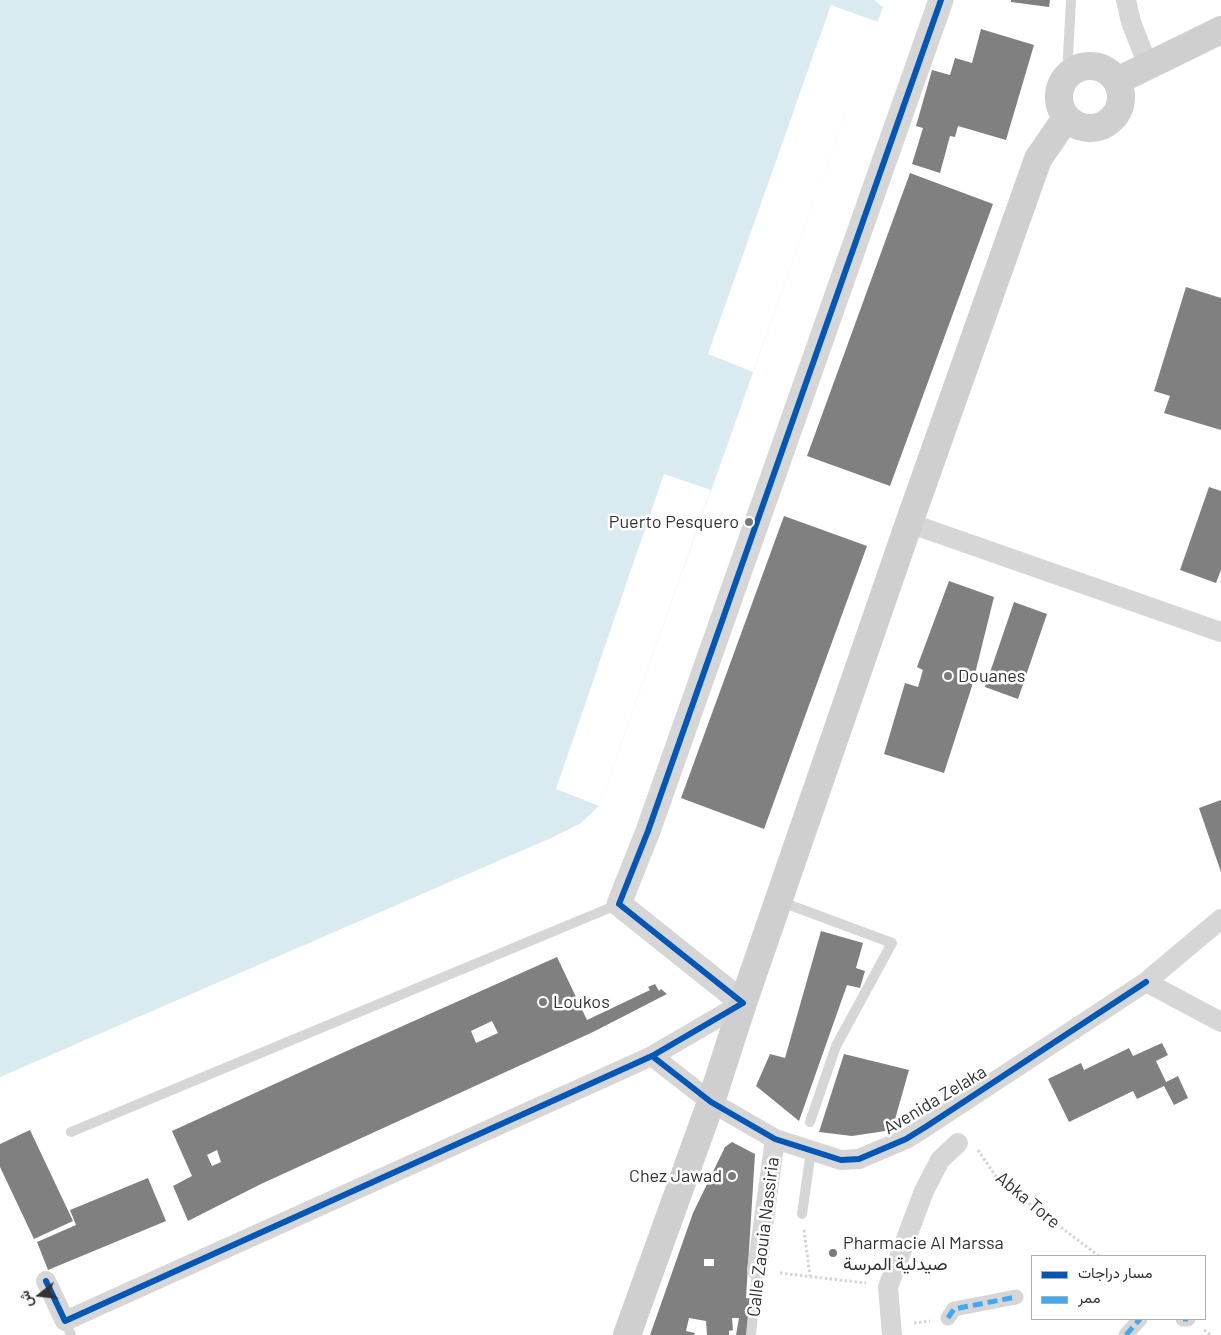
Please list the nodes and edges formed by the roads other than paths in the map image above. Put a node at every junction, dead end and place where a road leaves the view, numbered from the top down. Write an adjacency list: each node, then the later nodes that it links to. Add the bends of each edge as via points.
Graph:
1 (942, 0): 12 (street)
2 (1071, 0): 6 (lane)
3 (1126, 0): 5 (street)
4 (1221, 30): 5 (main road)
5 (1148, 66): 7 (main road)
6 (1067, 75): 7 (main road, via 1074,69 1093,65 1111,73); 8 (main road, via 1062,83 1059,102)
7 (1117, 81): 8 (main road, via 1120,106 1112,120 1097,128 1089,128 1080,127)
8 (1066, 118): 9 (main road, via 1038,158)
9 (909, 522): 10 (street); 11 (main road)
10 (1221, 632)
11 (779, 901): 15 (main road); 19 (lane, via 892,943 836,1046)
12 (620, 904): 15 (street); 20 (lane)
13 (1221, 919): 14 (street, Avenida Zelaka)
14 (1146, 982): 16 (street); 23 (street, Avenida Zelaka, via 906,1139 860,1158 841,1160)
15 (743, 1003): 17 (street); 18 (main road)
16 (1221, 1022)
17 (652, 1056): 18 (street, Avenida Zelaka); 30 (street)
18 (711, 1102): 21 (street, Avenida Zelaka); 32 (main road)
19 (810, 1122)
20 (71, 1132)
21 (775, 1139): 23 (street, Avenida Zelaka); 25 (street, Calle Zaouia Nassiria)
22 (958, 1143): 31 (street, via 940,1160 924,1191 888,1287)
23 (810, 1151): 24 (lane)
24 (802, 1214)
25 (757, 1270): 33 (lane, Calle Zaouia Nassiria)
26 (46, 1281): 30 (street)
27 (1016, 1297): 28 (street, via 954,1309)
28 (948, 1318)
29 (1139, 1320): 34 (street)
30 (68, 1328)
31 (891, 1330)
32 (627, 1335)
33 (751, 1335)
34 (1126, 1335)

